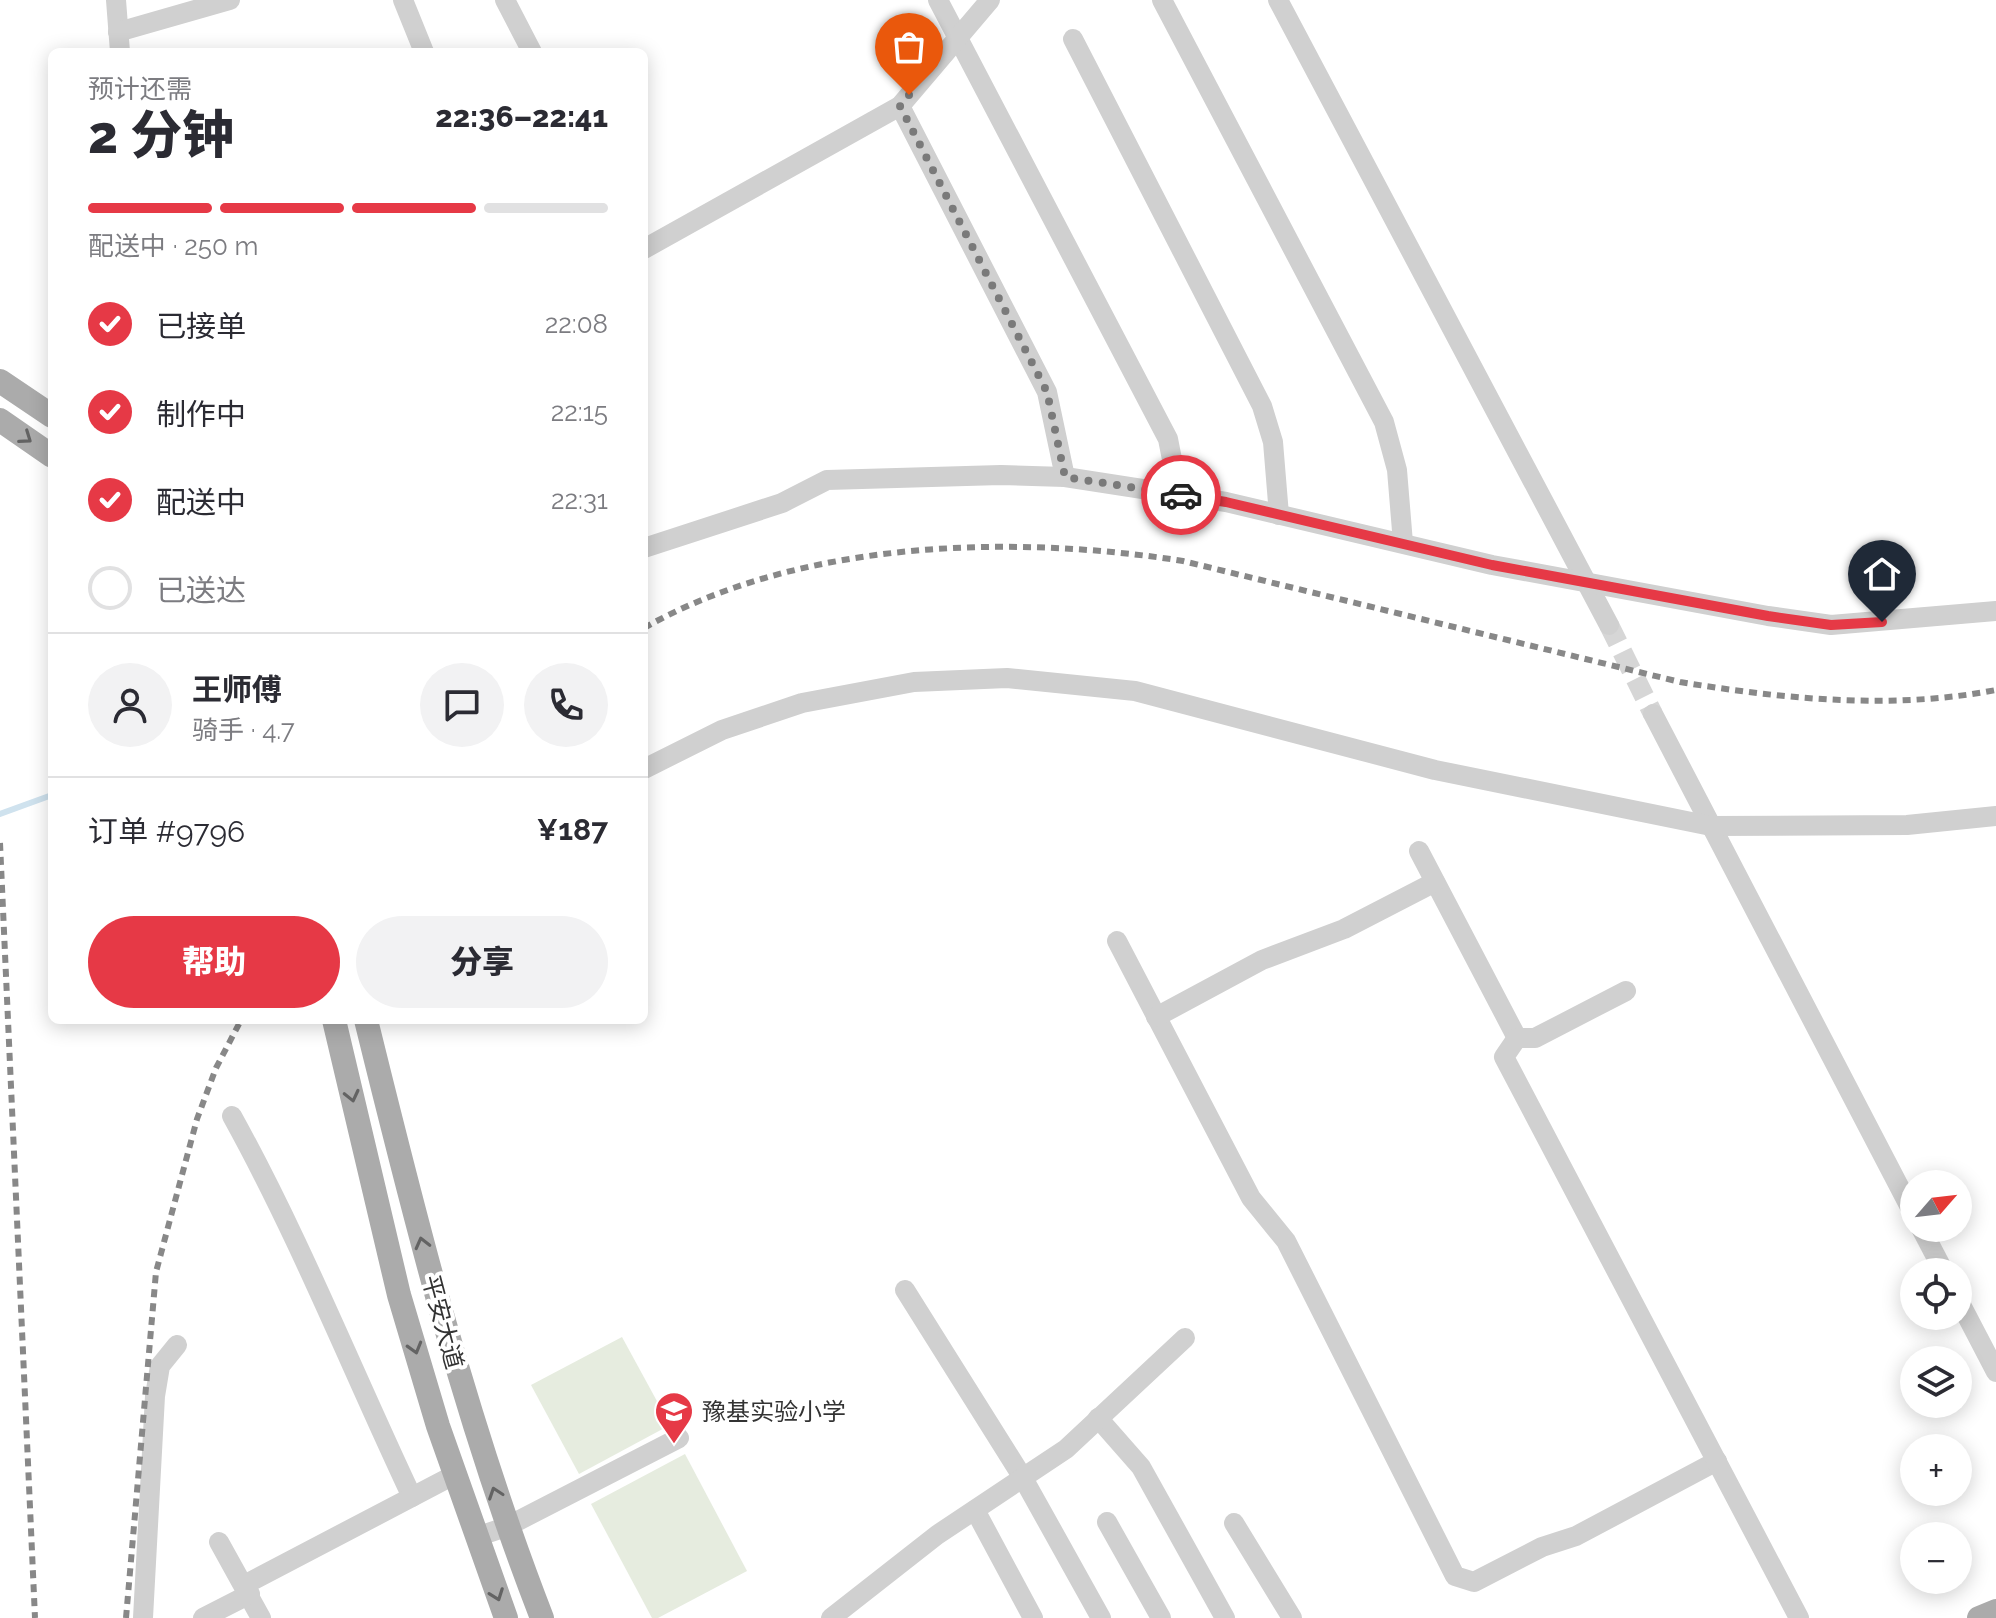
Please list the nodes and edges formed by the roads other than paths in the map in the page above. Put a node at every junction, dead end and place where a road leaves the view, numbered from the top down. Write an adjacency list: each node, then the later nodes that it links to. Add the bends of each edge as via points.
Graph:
1 (116, 0): 11 (street)
2 (230, 0): 11 (street)
3 (403, 0): 12 (street)
4 (505, 0): 13 (street)
5 (938, 0): 9 (street)
6 (990, 0): 9 (street)
7 (1162, 0): 23 (street, via 1384,422 1397,470)
8 (1278, 0): 25 (street)
9 (957, 38): 14 (street); 21 (street, via 1168,439)
10 (1073, 39): 22 (street, via 1262,406 1273,442)
11 (119, 42)
12 (422, 48)
13 (530, 48)
14 (900, 106): 15 (street); 20 (street, via 1047,392)
15 (648, 247)
16 (0, 381): 17 (main road)
17 (48, 413)
18 (0, 420): 19 (main road, one-way to 19)
19 (48, 453)
20 (1065, 477): 21 (street); 24 (street, via 827,480 782,503)
21 (1179, 495): 22 (street)
22 (1279, 515): 23 (street)
23 (1403, 543): 25 (street)
24 (648, 547)
25 (1586, 582): 26 (street, via 1831,625); 27 (street)
26 (1996, 611)
27 (1609, 625)
28 (1653, 714): 31 (street)
29 (648, 767): 31 (street, via 722,730 802,703 914,682 1007,678 1135,691 1435,770)
30 (1996, 816): 31 (street, via 1907,825)
31 (1711, 826): 41 (street)
32 (1419, 851): 33 (street)
33 (1435, 882): 36 (street, via 1344,929 1262,960); 39 (street)
34 (1117, 941): 36 (street)
35 (1626, 991): 39 (street, via 1535,1038)
36 (1156, 1017): 49 (street, via 1251,1198 1286,1241 1455,1576 1474,1582 1576,1536)
37 (335, 1024): 50 (main road, 平安大道, one-way to 50, via 399,1295)
38 (373, 1025): 56 (main road, 平安大道, one-way to 38, via 435,1298)
39 (1517, 1038): 49 (street, via 1504,1057)
40 (232, 1116): 52 (street, via 277,1197)
41 (1900, 1188)
42 (905, 1290): 51 (street)
43 (1972, 1326): 46 (street)
44 (1185, 1338): 47 (street)
45 (177, 1345): 61 (street, via 160,1366 155,1396)
46 (1996, 1372)
47 (1098, 1418): 51 (street, via 1066,1449); 70 (street, via 1141,1467)
48 (679, 1438): 56 (street)
49 (1717, 1461): 72 (street)
50 (454, 1475): 52 (street); 57 (main road, 平安大道)
51 (1023, 1478): 53 (street); 68 (street)
52 (412, 1497): 59 (street)
53 (975, 1510): 66 (street); 67 (street)
54 (1107, 1522): 69 (street)
55 (1234, 1523): 71 (street)
56 (506, 1527): 57 (street); 65 (main road, 平安大道)
57 (476, 1537): 64 (main road, 平安大道, one-way to 64)
58 (219, 1542): 59 (street)
59 (247, 1590): 62 (street); 63 (street)
60 (1996, 1611): 73 (main road)
61 (143, 1618)
62 (203, 1618)
63 (261, 1618)
64 (506, 1618)
65 (542, 1618)
66 (831, 1618)
67 (1033, 1618)
68 (1101, 1618)
69 (1161, 1618)
70 (1225, 1618)
71 (1292, 1618)
72 (1799, 1618)
73 (1979, 1618)

